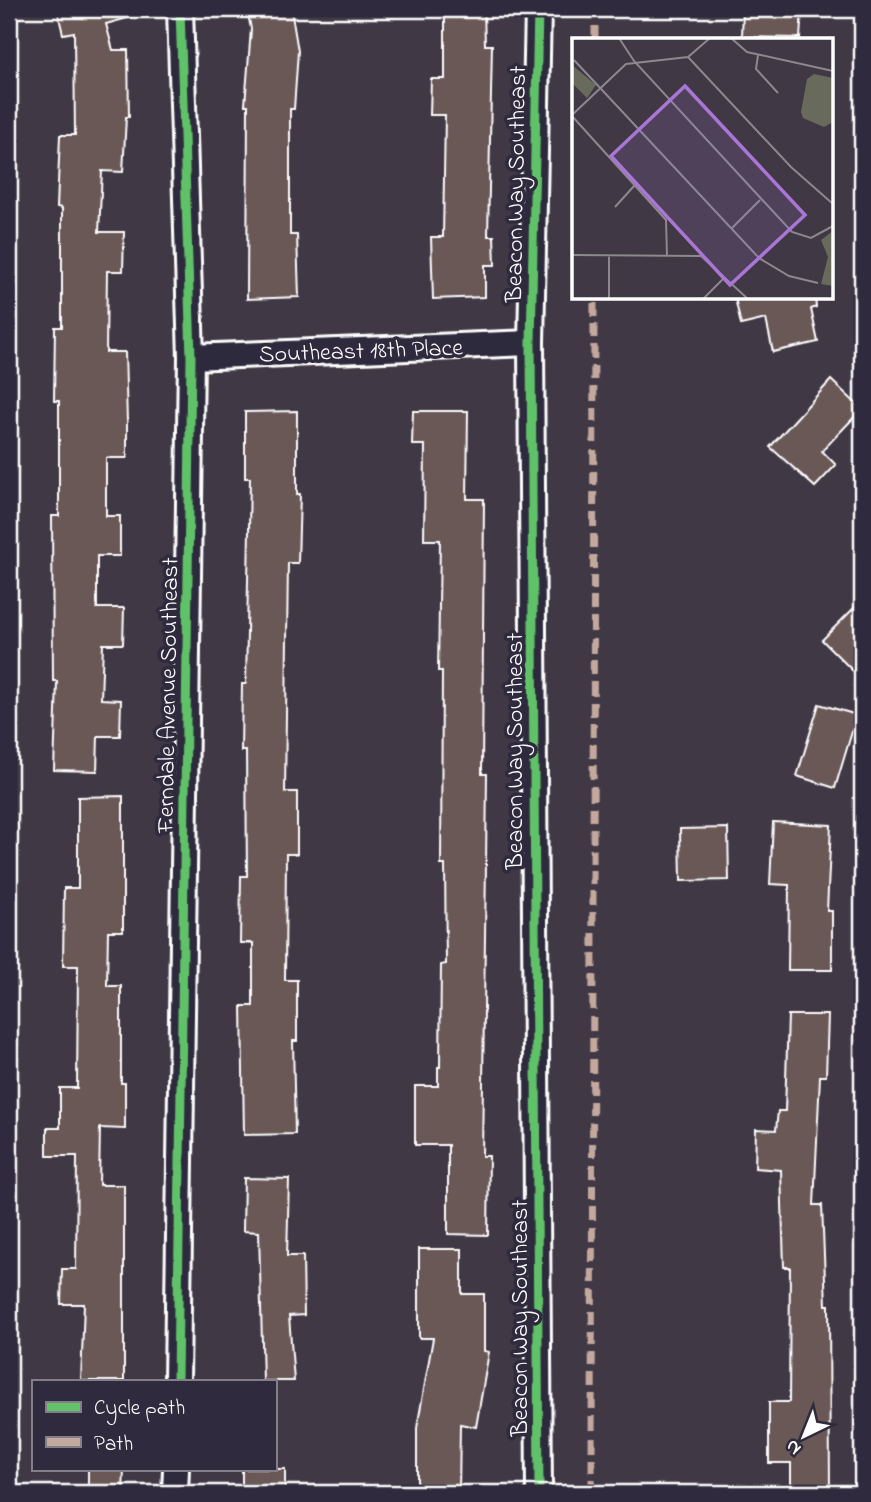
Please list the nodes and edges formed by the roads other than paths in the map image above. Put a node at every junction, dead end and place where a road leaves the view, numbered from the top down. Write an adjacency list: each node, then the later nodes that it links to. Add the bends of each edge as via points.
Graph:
1 (180, 9): 4 (street, Ferndale Avenue Southeast)
2 (538, 9): 3 (street, Beacon Way Southeast)
3 (531, 343): 4 (street, Southeast 18th Place); 8 (street, Beacon Way Southeast)
4 (191, 357): 5 (street, Ferndale Avenue Southeast)
5 (177, 1380)
6 (176, 1470): 7 (street)
7 (175, 1493)
8 (539, 1493)

